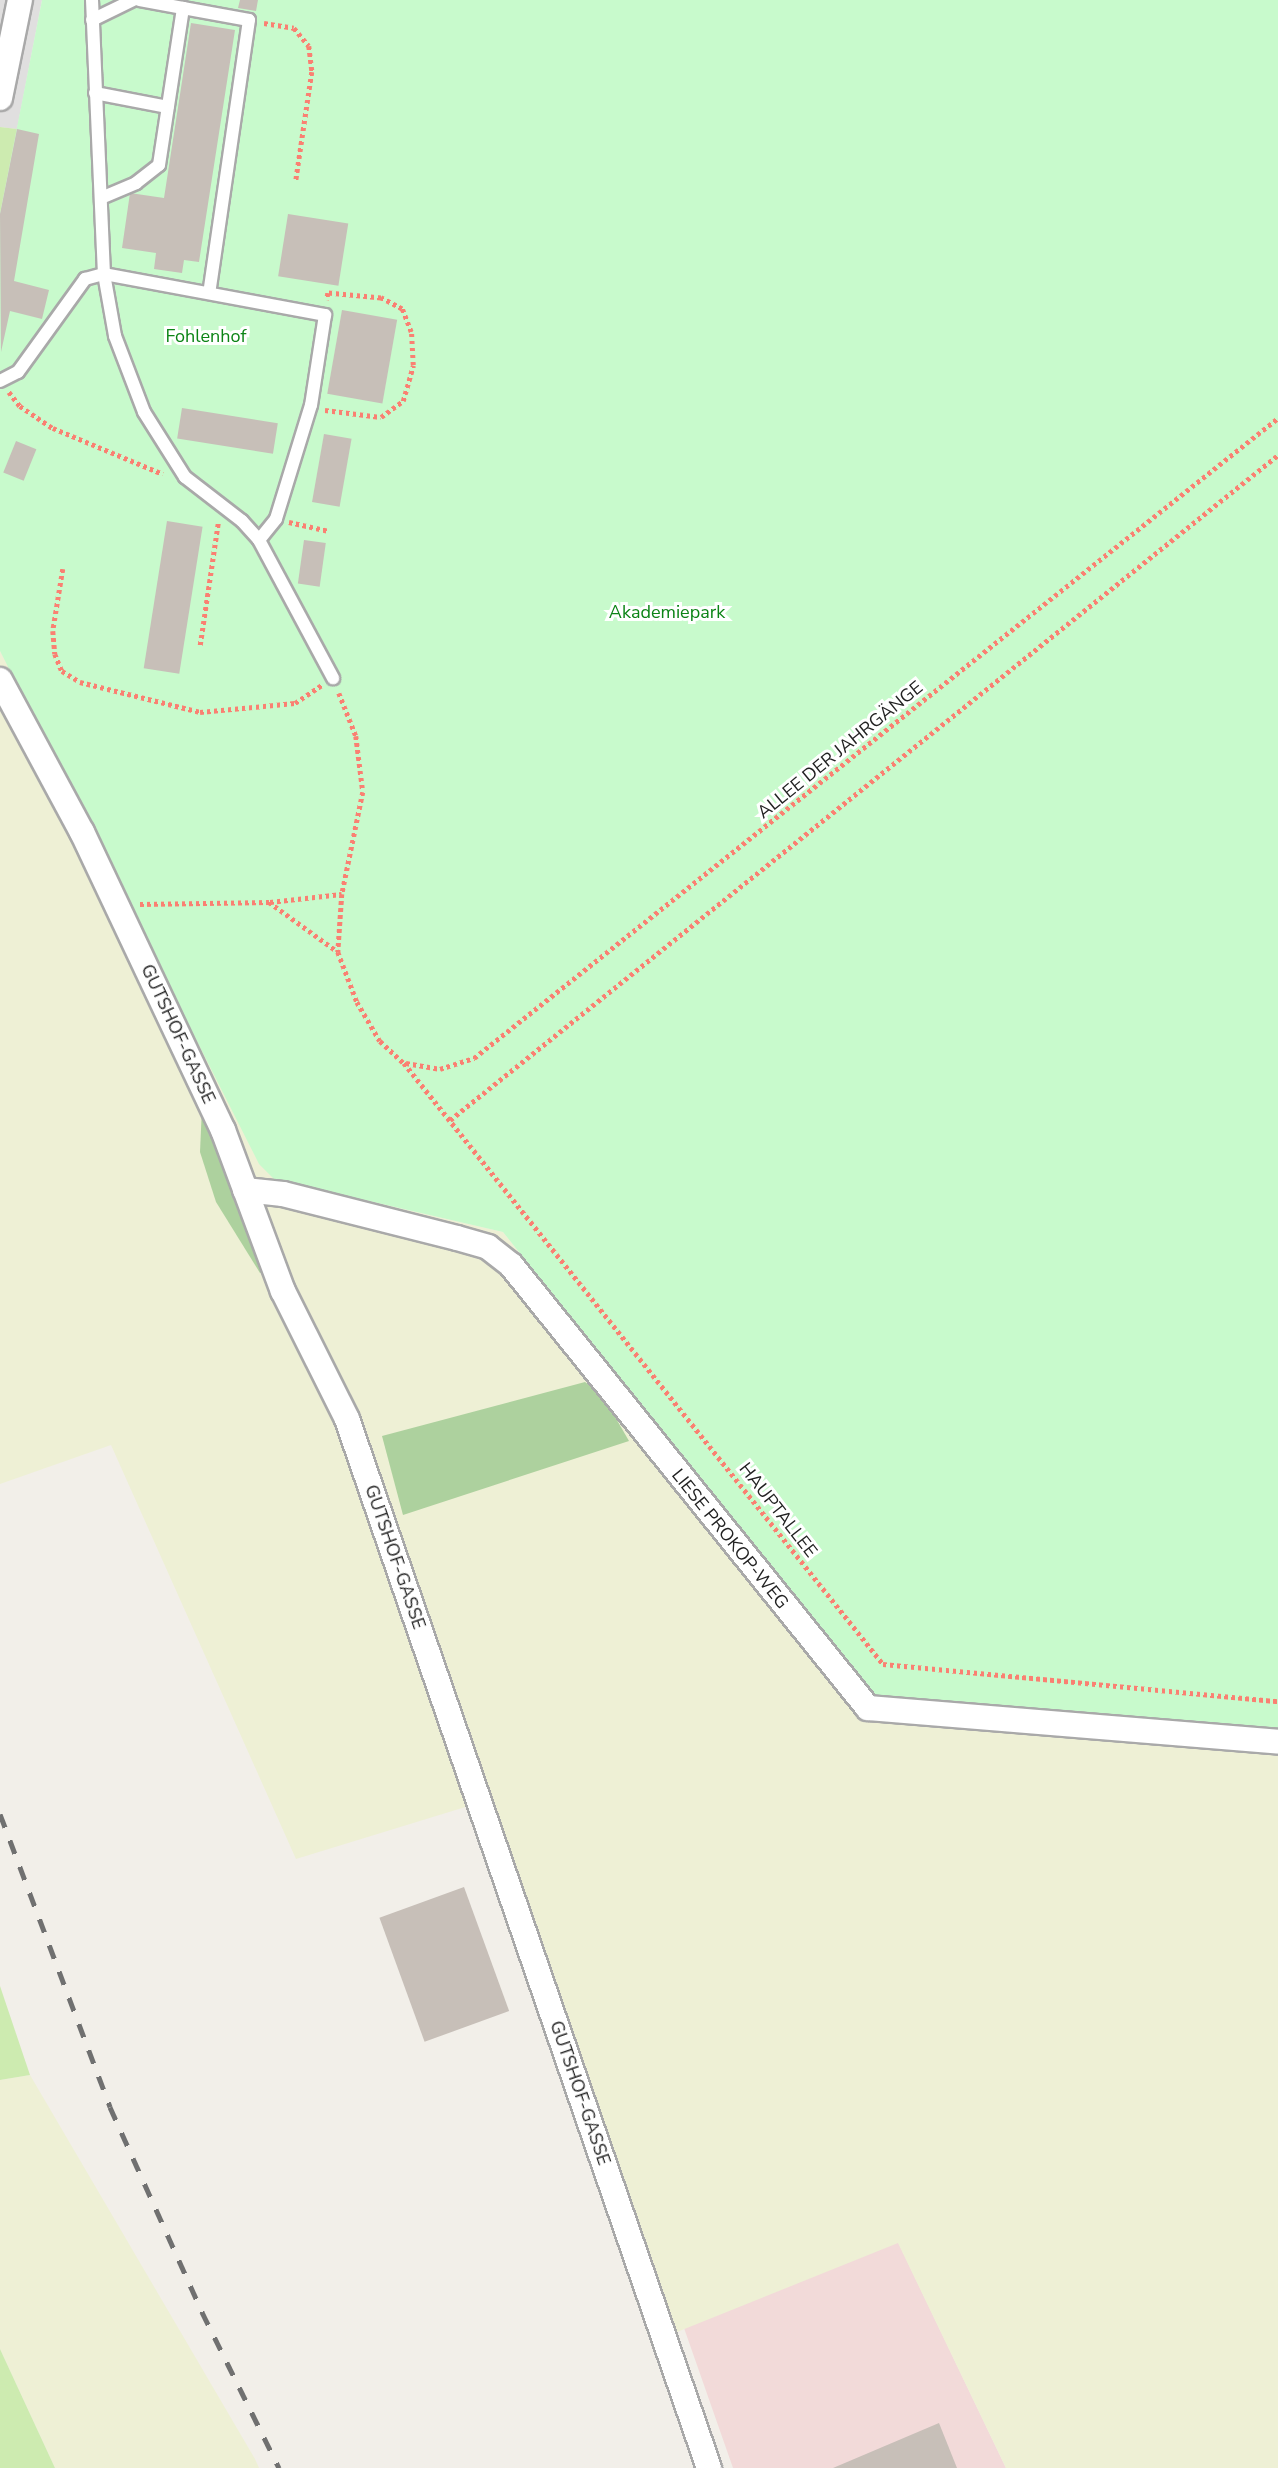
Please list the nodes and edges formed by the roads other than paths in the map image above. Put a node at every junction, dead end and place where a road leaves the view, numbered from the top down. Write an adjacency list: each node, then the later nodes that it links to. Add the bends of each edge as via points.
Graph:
1 (20, 0): 8 (street)
2 (92, 0): 6 (lane)
3 (132, 0): 6 (lane)
4 (140, 0): 5 (lane)
5 (183, 8): 9 (lane); 12 (lane, via 249,20)
6 (92, 20): 7 (lane)
7 (95, 93): 9 (lane); 10 (lane)
8 (0, 98)
9 (168, 107): 10 (lane, via 159,165 136,183)
10 (101, 198): 11 (lane)
11 (104, 274): 12 (lane); 13 (lane, via 85,279 18,372); 14 (lane, via 115,336 144,412 185,477)
12 (209, 293): 14 (lane, via 325,315 311,405 276,519)
13 (0, 381)
14 (258, 540): 15 (lane)
15 (333, 678)
16 (0, 680): 17 (street, GUTSHOF-GASSE, via 82,832 223,1130)
17 (245, 1190): 18 (street, LIESE PROKOP-WEG, via 283,1194 467,1241 488,1247 510,1265 868,1708); 19 (street, GUTSHOF-GASSE, via 283,1291 347,1419)
18 (1278, 1742)
19 (709, 2468)

